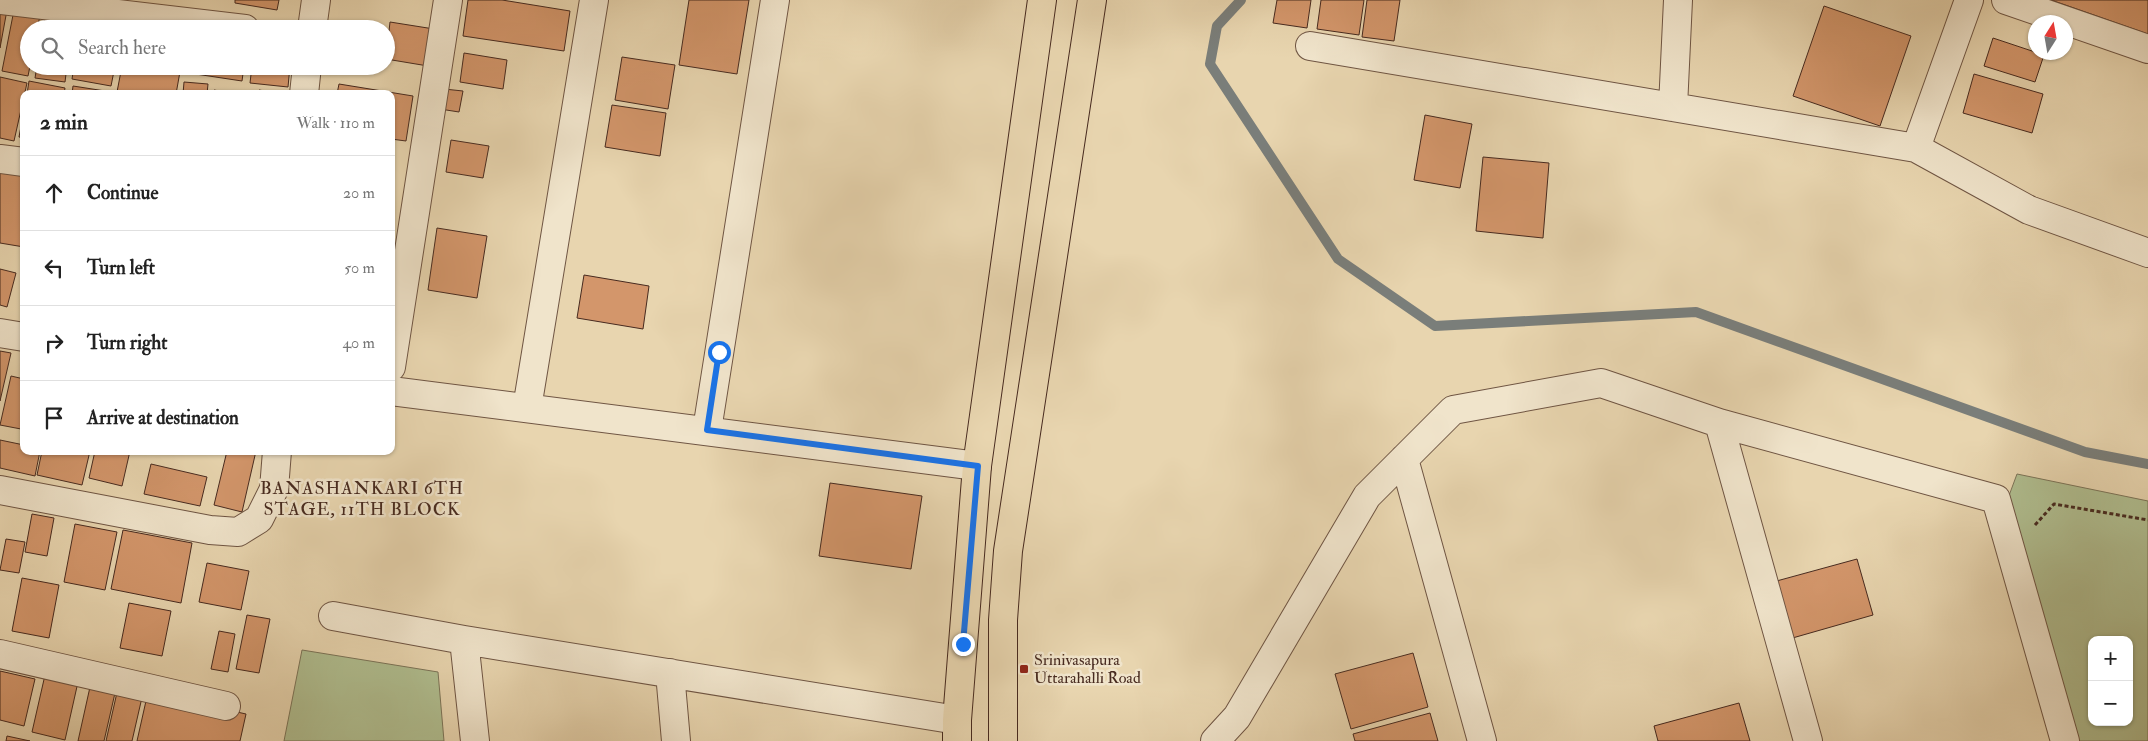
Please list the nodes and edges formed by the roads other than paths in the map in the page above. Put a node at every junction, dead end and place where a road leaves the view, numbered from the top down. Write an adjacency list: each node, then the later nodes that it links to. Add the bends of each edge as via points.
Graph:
1 (0, 0): 11 (street)
2 (316, 0): 12 (street)
3 (448, 0): 24 (street)
4 (594, 0): 26 (street)
5 (775, 0): 28 (street)
6 (1042, 0): 31 (main road)
7 (1092, 0): 42 (main road, via 1008,552 1003,620)
8 (1678, 0): 17 (street)
9 (1969, 0): 18 (street)
10 (2006, 0): 14 (street)
11 (170, 20)
12 (313, 20)
13 (1310, 46): 17 (street)
14 (2148, 49)
15 (306, 75): 16 (street)
16 (304, 90)
17 (1673, 107): 18 (street)
18 (1916, 148): 21 (street, via 2029,210)
19 (0, 159): 20 (street)
20 (20, 162)
21 (2148, 253)
22 (0, 333): 23 (street)
23 (20, 336)
24 (395, 341)
25 (395, 392): 26 (street)
26 (527, 408): 28 (street)
27 (1719, 423): 30 (street, via 1601,383 1453,410); 45 (street); 46 (street, via 1996,499)
28 (707, 430): 31 (street)
29 (277, 455): 32 (street, via 274,489 259,519 238,532 210,530)
30 (1404, 459): 38 (street, via 1367,496); 44 (street)
31 (978, 466): 39 (main road)
32 (0, 490)
33 (333, 616): 34 (street)
34 (464, 640): 36 (street); 40 (street)
35 (0, 654): 37 (street)
36 (670, 673): 39 (street); 41 (street)
37 (226, 706)
38 (1240, 729): 43 (street)
39 (957, 730)
40 (475, 741)
41 (676, 741)
42 (1002, 741)
43 (1215, 741)
44 (1482, 741)
45 (1808, 741)
46 (2065, 741)

